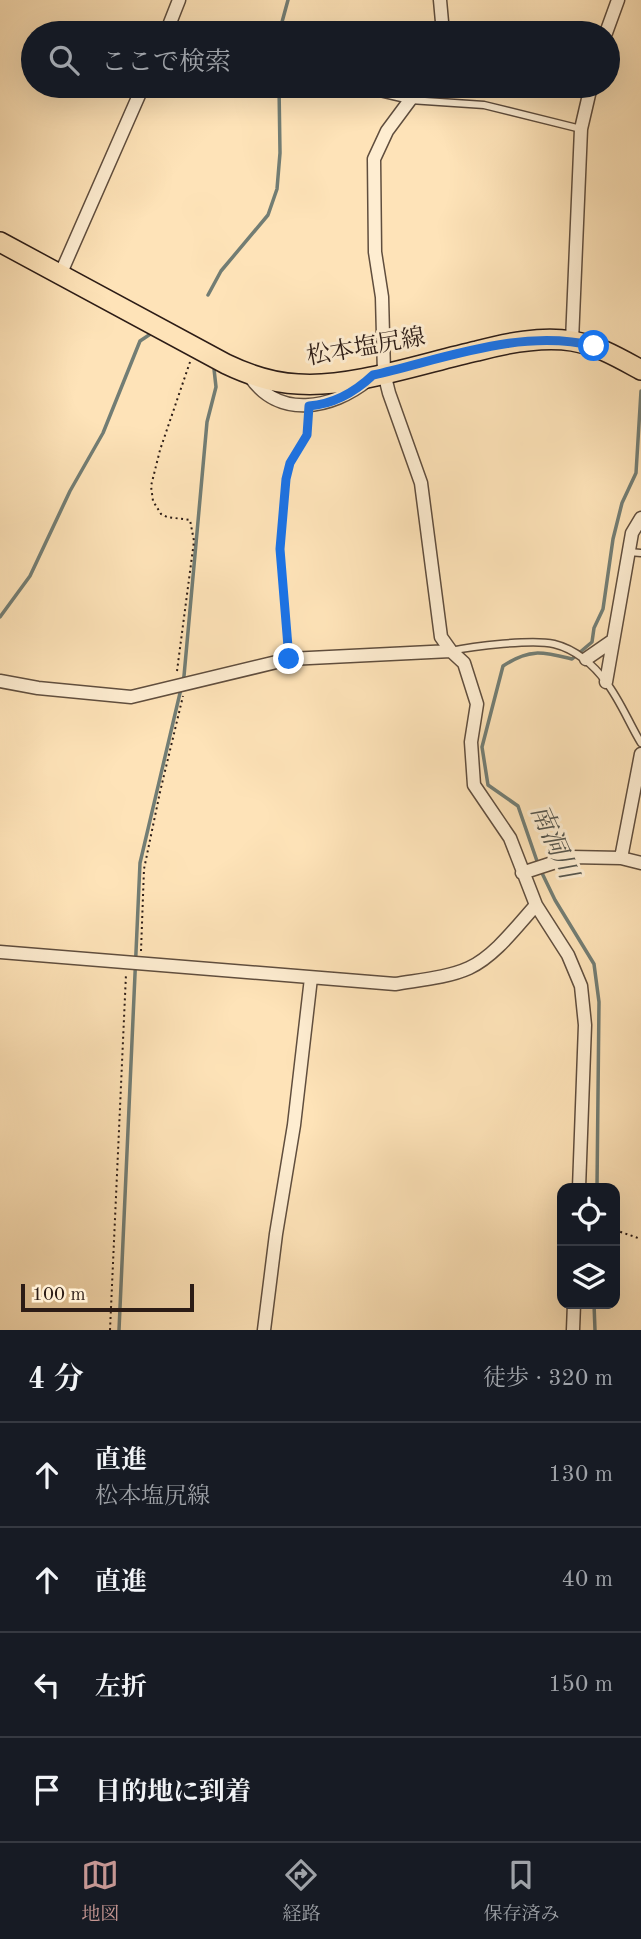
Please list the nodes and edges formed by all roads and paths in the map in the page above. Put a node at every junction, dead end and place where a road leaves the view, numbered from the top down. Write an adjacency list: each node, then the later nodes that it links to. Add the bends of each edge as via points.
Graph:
1 (179, 0): 4 (street)
2 (440, 0): 5 (street)
3 (618, 0): 6 (street)
4 (171, 21)
5 (442, 21)
6 (610, 21)
7 (138, 98): 13 (street)
8 (401, 98): 10 (lane)
9 (588, 98): 11 (street)
10 (410, 100): 11 (lane, via 484,105); 18 (street, via 374,159 375,252 382,297)
11 (582, 129): 14 (street)
12 (0, 242): 13 (main road, 松本塩尻線)
13 (60, 275): 15 (main road, 松本塩尻線)
14 (572, 341): 16 (main road, 松本塩尻線, via 594,346); 18 (main road, 松本塩尻線, via 505,344)
15 (196, 348): 17 (main road, 松本塩尻線); 28 (path, via 151,486 160,514 190,520 193,526)
16 (641, 370)
17 (248, 374): 18 (main road, 松本塩尻線, via 313,385); 19 (street, via 270,396)
18 (379, 374): 19 (street, via 336,400); 23 (street, via 421,483 441,637)
19 (309, 406): 24 (path, via 307,435 286,479 280,549)
20 (641, 518): 21 (street, via 632,533)
21 (635, 553): 22 (street)
22 (612, 641): 25 (street); 27 (street)
23 (451, 651): 24 (street); 25 (lane, via 541,643 555,644); 33 (street, via 464,663 477,704 471,742 474,785 510,838)
24 (289, 659): 28 (street)
25 (586, 659): 27 (lane)
26 (0, 681): 28 (street, via 131,697)
27 (606, 682): 29 (lane)
28 (181, 686): 37 (path, via 144,869)
29 (641, 743)
30 (641, 754): 31 (street)
31 (621, 858): 32 (street); 33 (street, via 571,858)
32 (641, 863)
33 (522, 873): 34 (street)
34 (536, 905): 38 (street, via 469,968 394,984); 39 (street, via 581,986 585,1025)
35 (0, 952): 36 (street)
36 (127, 962): 37 (street); 43 (path)
37 (141, 963): 38 (street)
38 (311, 978): 44 (street)
39 (579, 1183)
40 (620, 1232): 41 (path)
41 (641, 1239)
42 (575, 1309): 45 (street)
43 (110, 1330)
44 (264, 1330)
45 (573, 1330)

